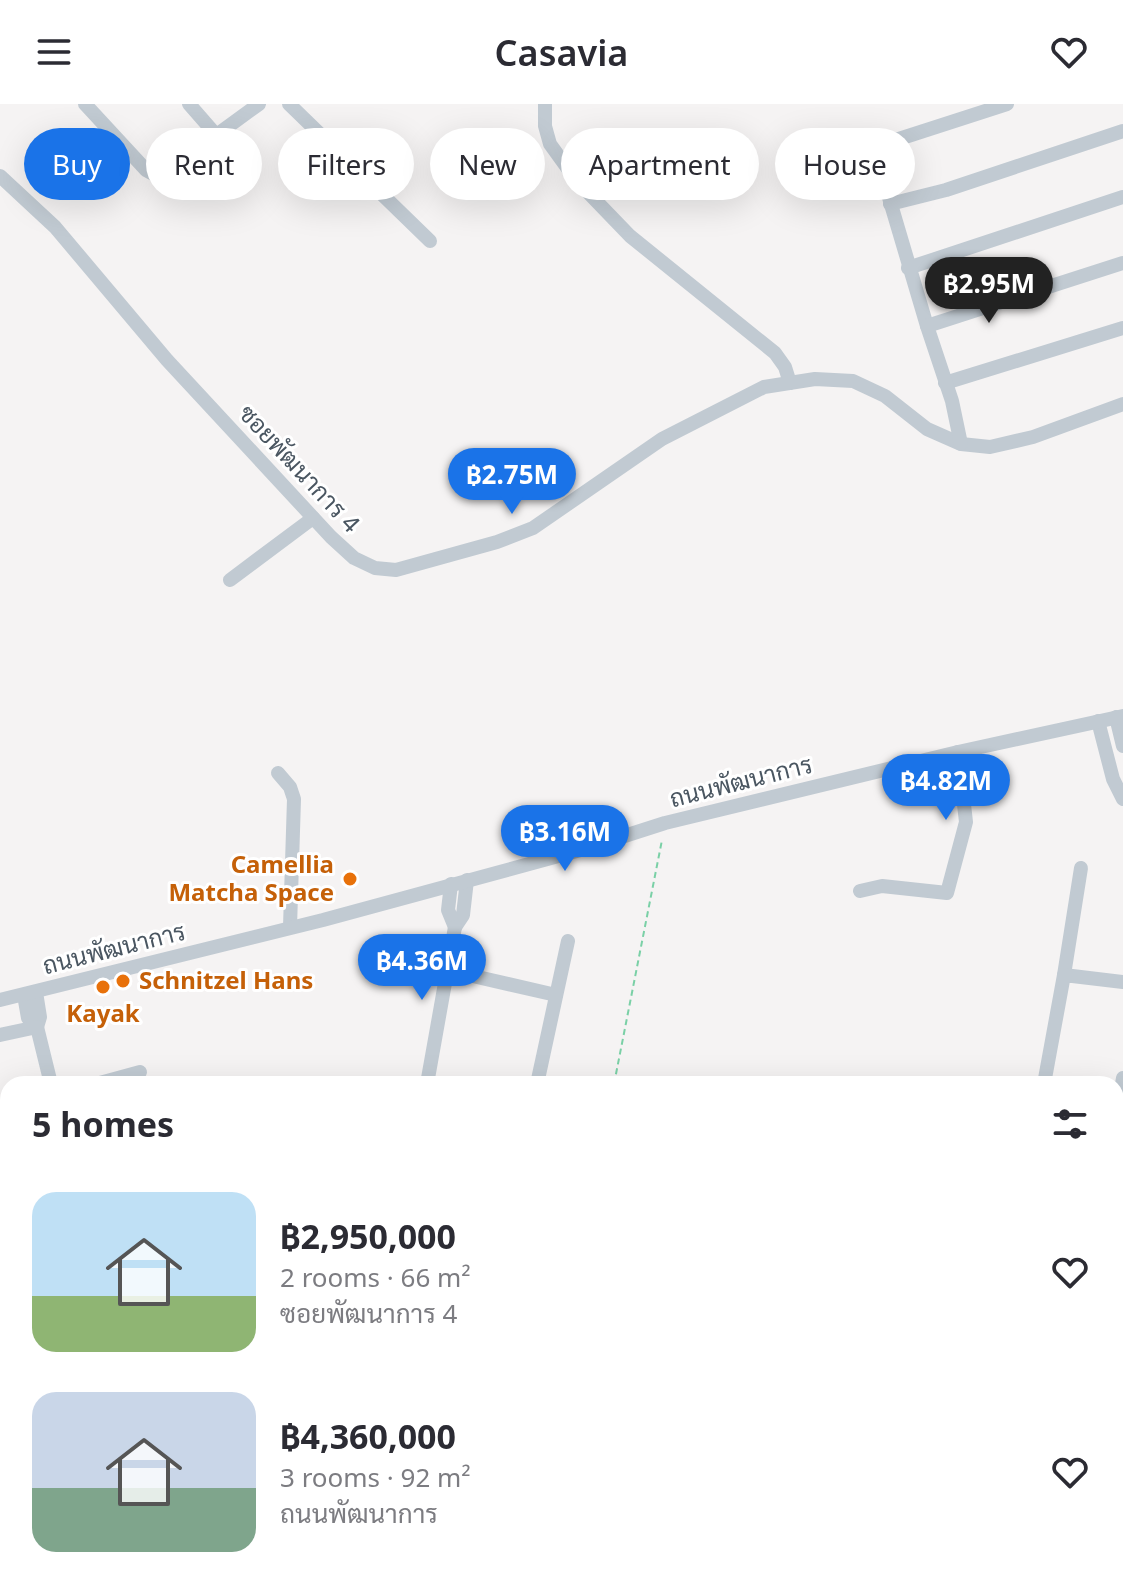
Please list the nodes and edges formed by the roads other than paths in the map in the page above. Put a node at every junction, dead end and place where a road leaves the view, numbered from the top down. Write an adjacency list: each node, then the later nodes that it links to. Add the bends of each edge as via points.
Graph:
1 (85, 104): 10 (street)
2 (189, 104): 7 (street)
3 (259, 104): 8 (street)
4 (289, 104): 14 (street)
5 (545, 104): 19 (street, via 550,144 576,180 630,236 775,353)
6 (1007, 104): 13 (street, via 874,147)
7 (210, 128)
8 (228, 128)
9 (1123, 131): 13 (street)
10 (146, 170)
11 (0, 176): 23 (street, ซอยพัฒนาการ 4, via 55,227 167,360)
12 (1123, 197): 16 (street)
13 (890, 204): 16 (street)
14 (430, 241)
15 (1123, 263): 17 (street)
16 (908, 268): 17 (street)
17 (927, 326): 20 (street)
18 (1123, 328): 20 (street)
19 (790, 383): 22 (street, ซอยพัฒนาการ 4, via 853,381 885,396 927,429); 23 (street, ซอยพัฒนาการ 4, via 764,387 662,439 533,528 482,546 396,570 375,568 354,558)
20 (945, 383): 22 (street)
21 (1123, 404): 22 (street, ซอยพัฒนาการ 4, via 1033,437 990,447)
22 (961, 444)
23 (313, 518): 24 (street)
24 (230, 580)
25 (1120, 716): 26 (street, ถนนพัฒนาการ); 27 (street)
26 (1098, 721): 28 (street, ถนนพัฒนาการ); 30 (street)
27 (1123, 746)
28 (958, 752): 32 (street, ถนนพัฒนาการ, via 665,823); 34 (street, via 966,822 947,893 882,886)
29 (278, 773): 35 (street, via 294,799)
30 (1123, 799)
31 (1081, 868): 39 (street)
32 (467, 880): 33 (street, ถนนพัฒนาการ); 36 (street, via 463,915)
33 (451, 884): 35 (street, ถนนพัฒนาการ); 36 (street, via 448,910)
34 (860, 891)
35 (290, 927): 41 (street, ถนนพัฒนาการ)
36 (455, 927): 38 (street)
37 (568, 941): 42 (street)
38 (447, 970): 42 (street); 49 (street)
39 (1064, 975): 40 (street); 51 (street)
40 (1123, 982)
41 (30, 993): 43 (street, ถนนพัฒนาการ); 44 (street, via 40,1017)
42 (556, 995): 50 (street)
43 (0, 1000)
44 (37, 1027): 45 (street); 47 (street)
45 (0, 1035)
46 (140, 1072): 48 (street)
47 (49, 1076)
48 (125, 1076)
49 (428, 1076)
50 (539, 1076)
51 (1045, 1076)

